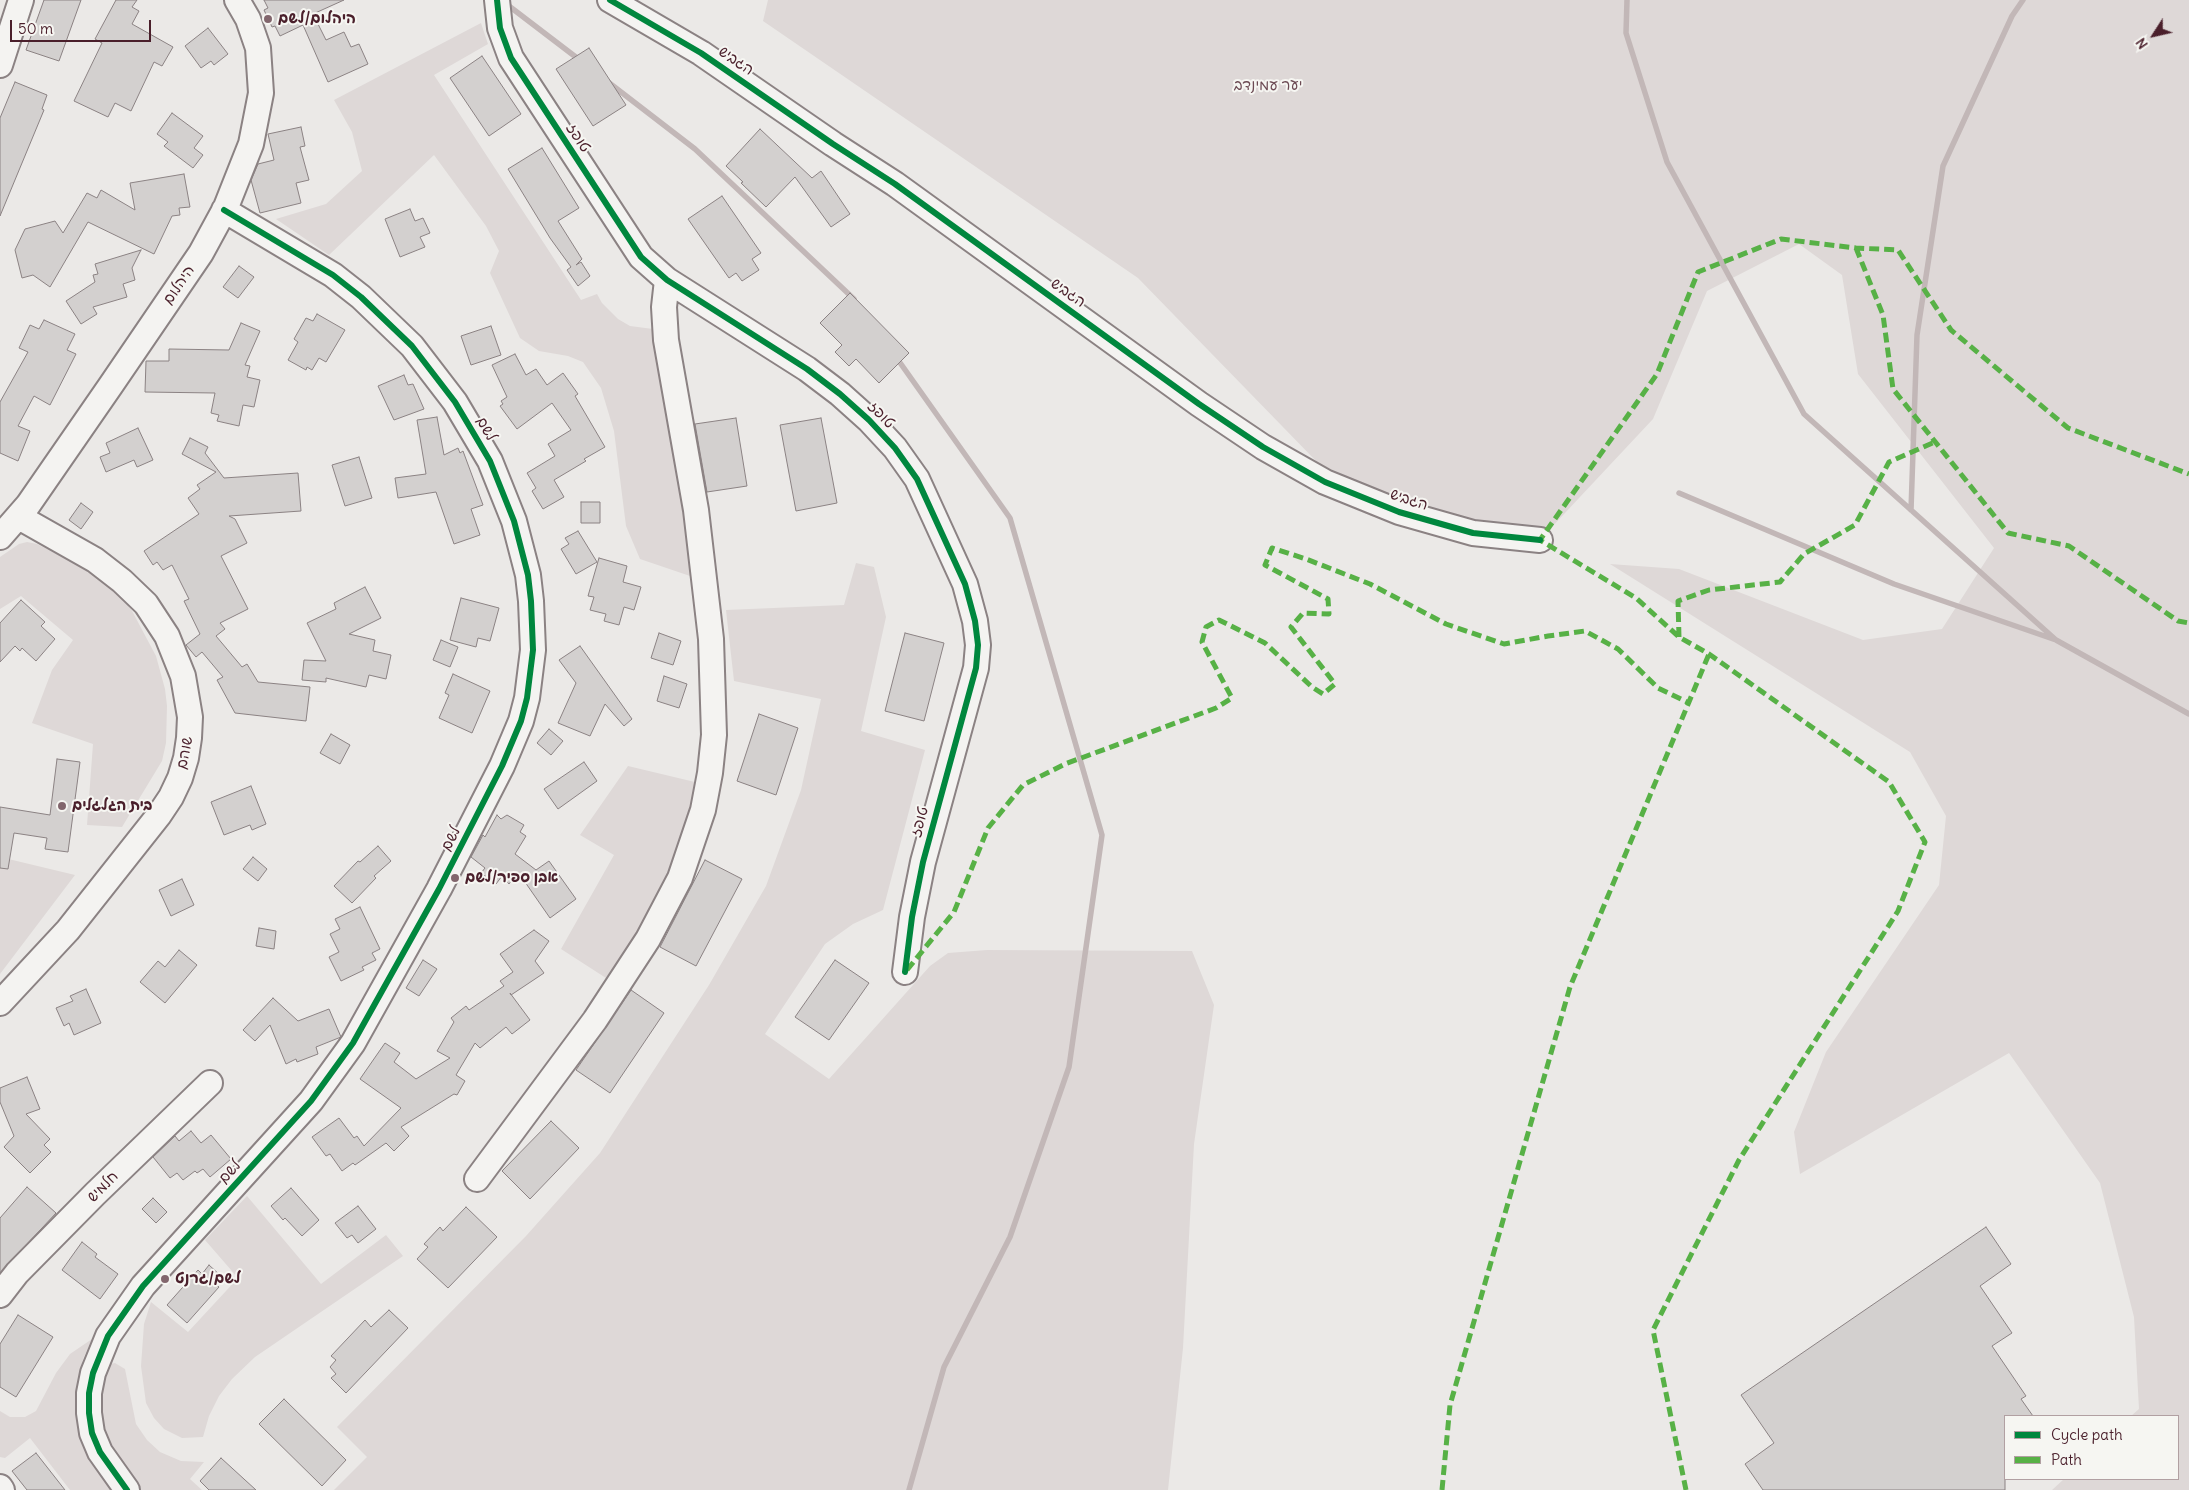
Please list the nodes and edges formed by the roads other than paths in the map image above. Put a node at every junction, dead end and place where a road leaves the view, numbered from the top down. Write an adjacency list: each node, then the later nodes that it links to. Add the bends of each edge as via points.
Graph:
1 (21, 0): 5 (street)
2 (237, 0): 6 (street, היהלום, via 258,48 260,93 251,144)
3 (497, 0): 7 (street, טופז, via 500,28 511,58 635,248)
4 (610, 0): 10 (street, הגביש, via 701,53 895,184 1263,447 1326,482 1400,512 1473,533)
5 (0, 65)
6 (224, 210): 8 (street, היהלום, via 198,258); 16 (street, לשם, via 333,275 361,297 412,346 455,402 490,461 514,521 529,584 533,650 527,698 502,766 435,896 353,1043 311,1101 143,1286 108,1336 93,1373 89,1412 100,1452)
7 (667, 280): 11 (street, טופז, via 807,369 855,407 882,434 906,463 926,496 969,596 977,633 976,668 923,862); 14 (street, via 666,340 695,503 711,631 714,735 703,810 680,878 644,946 595,1020)
8 (19, 516): 9 (street, היהלום); 12 (street, שוהם, via 95,560 146,604 167,636 182,676 190,717 186,758 171,797 68,930)
9 (0, 537)
10 (1540, 540)
11 (905, 972)
12 (0, 1003)
13 (210, 1083): 15 (street, חלמיש, via 17,1273)
14 (477, 1179)
15 (0, 1295)
16 (127, 1490)

